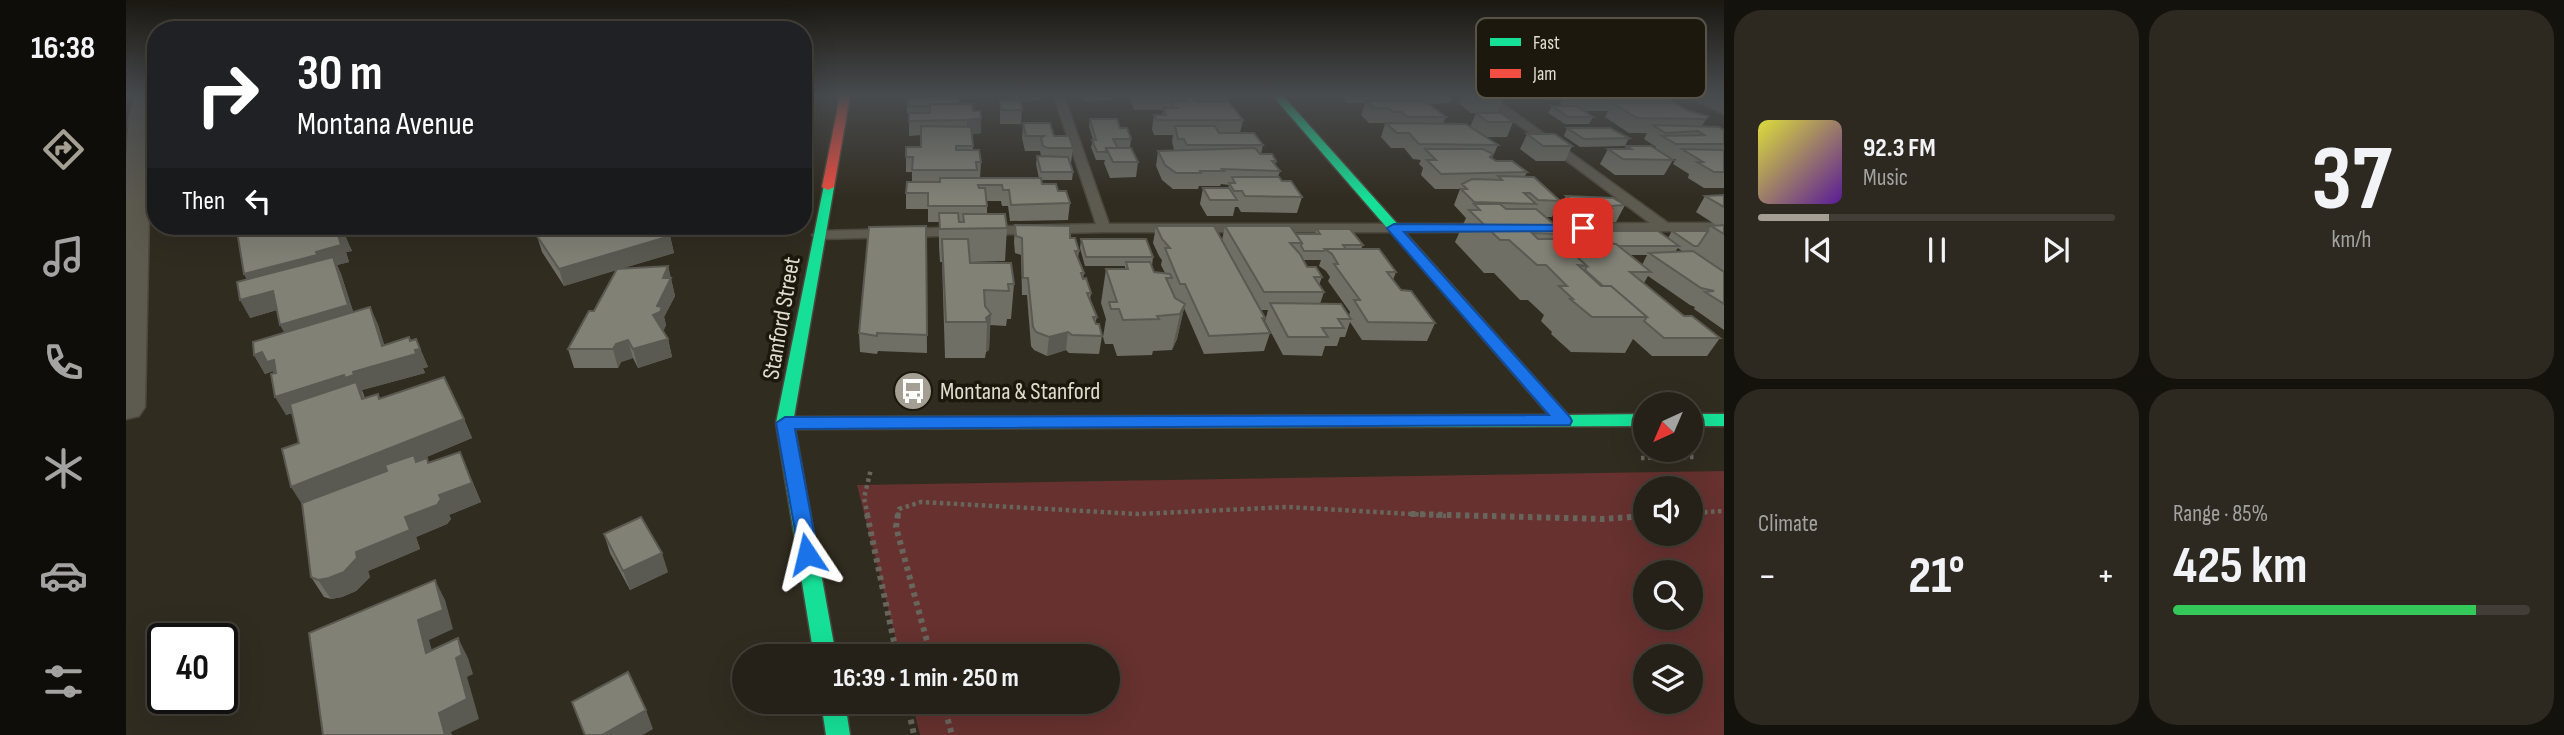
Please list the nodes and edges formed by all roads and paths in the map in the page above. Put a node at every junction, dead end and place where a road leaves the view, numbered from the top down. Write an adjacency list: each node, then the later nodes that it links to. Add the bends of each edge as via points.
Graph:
1 (139, 130): 11 (street)
2 (837, 130): 6 (street, Stanford Street)
3 (1071, 130): 7 (lane)
4 (1308, 130): 8 (street)
5 (1532, 130): 9 (lane)
6 (815, 225): 7 (lane); 16 (street, Stanford Street)
7 (1104, 228): 8 (lane)
8 (1394, 228): 9 (lane); 14 (street)
9 (1664, 228): 10 (lane)
10 (1724, 228)
11 (126, 407)
12 (1703, 420): 13 (street)
13 (1724, 420)
14 (1564, 421): 15 (street); 16 (street)
15 (1633, 421)
16 (785, 423): 21 (street)
17 (871, 468): 22 (path, via 864,498)
18 (1724, 511): 19 (path)
19 (1703, 512)
20 (1633, 517): 23 (path, via 1438,516 1289,507 1138,514 921,502 899,509 896,527)
21 (823, 644)
22 (894, 644)
23 (928, 644)
24 (835, 714): 27 (street)
25 (910, 714): 28 (path)
26 (946, 714): 29 (path)
27 (838, 735)
28 (914, 735)
29 (952, 735)

